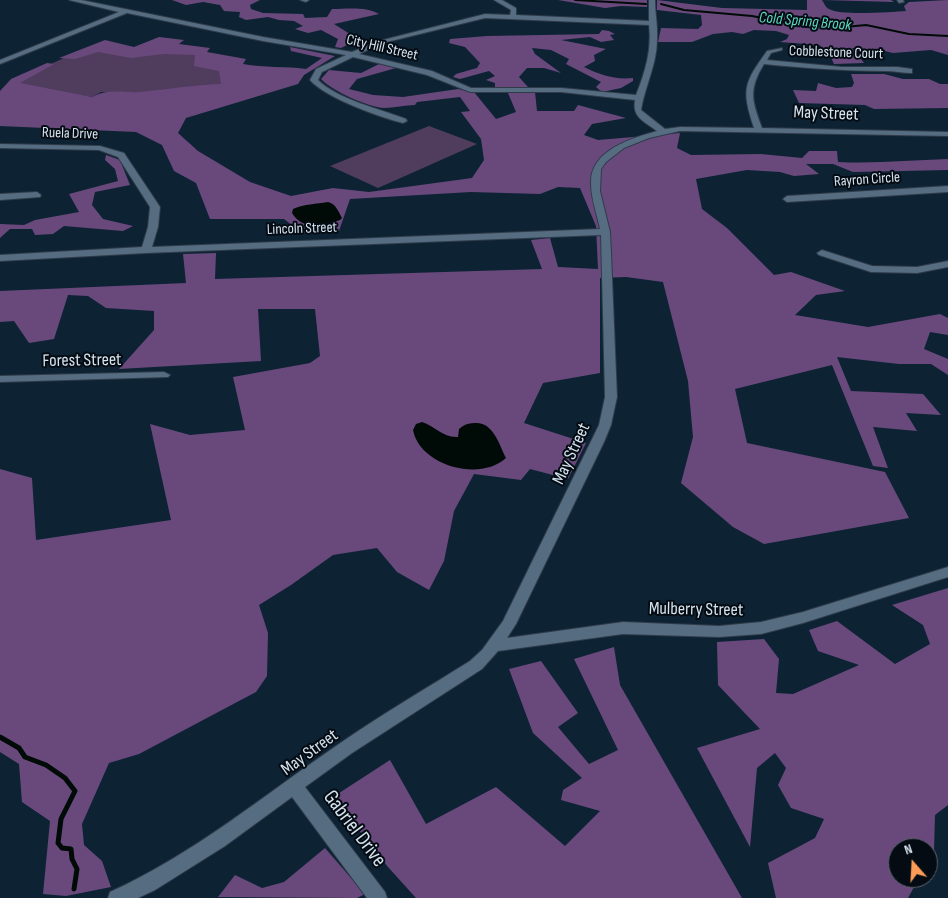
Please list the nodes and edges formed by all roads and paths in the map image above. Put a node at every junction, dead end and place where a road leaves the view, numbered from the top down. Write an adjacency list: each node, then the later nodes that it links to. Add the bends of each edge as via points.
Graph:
1 (72, 0): 4 (street, City Hill Street)
2 (497, 0): 5 (street, via 514,9)
3 (652, 0): 6 (street)
4 (126, 11): 8 (street, City Hill Street); 9 (street)
5 (513, 16): 6 (street); 8 (street, via 468,19 381,42)
6 (652, 23): 12 (street, via 654,40)
7 (780, 49): 10 (street, via 769,52)
8 (350, 54): 12 (street, City Hill Street, via 429,73 470,90 561,90); 13 (street, via 319,71 314,80 317,84)
9 (0, 62)
10 (762, 62): 11 (street, Cobblestone Court); 14 (street, via 747,92)
11 (909, 71)
12 (639, 98): 15 (street, via 639,114)
13 (403, 121)
14 (759, 130): 15 (street, May Street, via 680,129); 16 (street, May Street)
15 (664, 132): 22 (street, May Street, via 615,149 601,161 594,176)
16 (948, 134)
17 (0, 146): 23 (street, Ruela Drive, via 100,148 121,155 156,207)
18 (948, 188): 21 (street, Rayron Circle)
19 (37, 195): 20 (street)
20 (0, 197)
21 (787, 199)
22 (604, 232): 23 (street, Lincoln Street); 30 (street, May Street, via 611,397 607,418 532,580)
23 (146, 250): 25 (street, Lincoln Street)
24 (822, 253): 26 (street, via 871,269 917,270)
25 (0, 258)
26 (948, 264)
27 (164, 375): 28 (street, Forest Street)
28 (0, 379)
29 (948, 572): 30 (street, Mulberry Street, via 836,608 760,628 734,631 624,628)
30 (496, 645): 31 (street, May Street, via 476,665 368,733)
31 (294, 786): 32 (street, May Street, via 180,865); 33 (street, Gabriel Drive)
32 (117, 898)
33 (378, 898)

